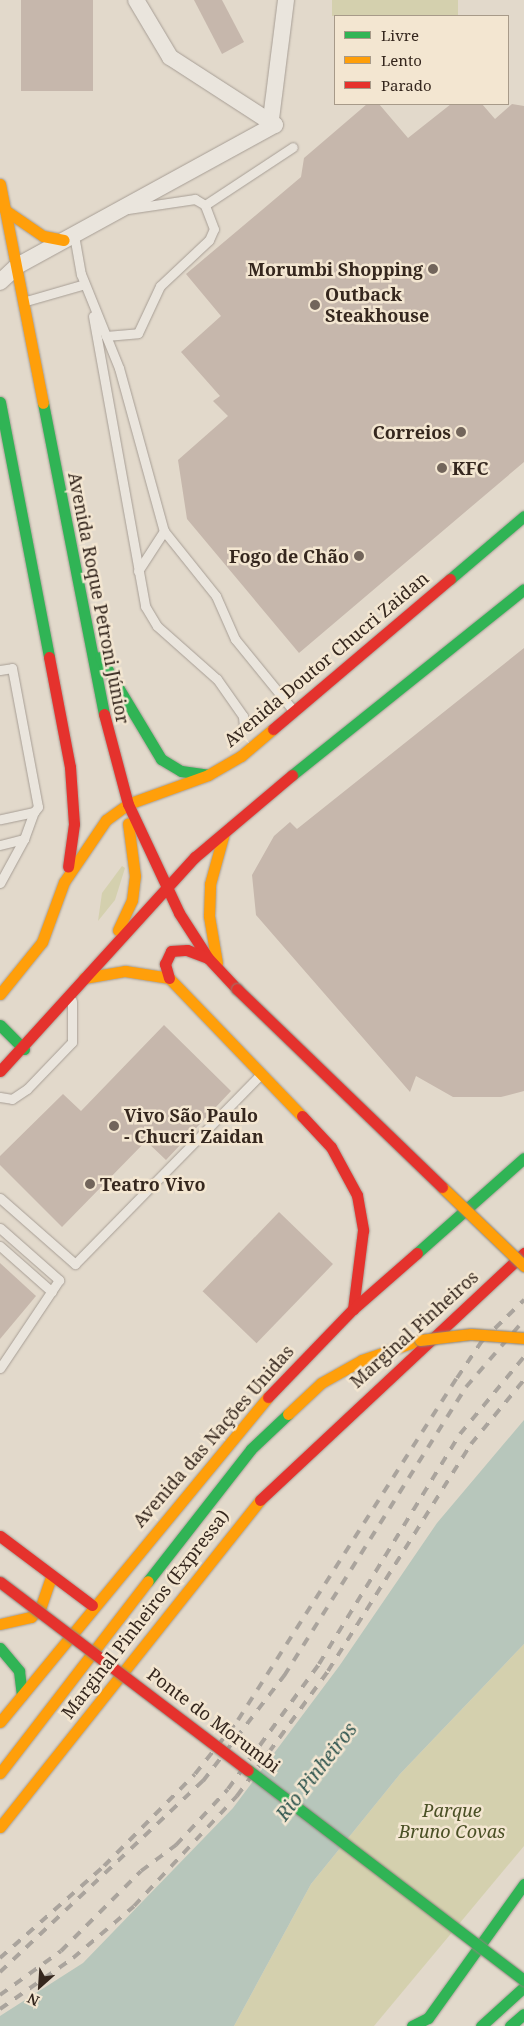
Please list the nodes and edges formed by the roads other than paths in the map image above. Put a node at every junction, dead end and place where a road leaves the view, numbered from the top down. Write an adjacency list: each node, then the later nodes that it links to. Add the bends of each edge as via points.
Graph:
1 (136, 0): 3 (street, via 170,57)
2 (286, 0): 3 (street)
3 (273, 122): 7 (street)
4 (294, 147): 6 (lane)
5 (0, 184): 8 (main road, Avenida Roque Petroni Júnior)
6 (205, 205): 7 (lane, via 188,198); 15 (lane, via 214,229 209,240 160,286 138,333)
7 (126, 209): 9 (street)
8 (5, 210): 9 (main road, via 43,236); 10 (main road, Avenida Roque Petroni Júnior)
9 (69, 238): 10 (street); 12 (lane)
10 (17, 266): 11 (street); 14 (main road, Avenida Roque Petroni Júnior)
11 (0, 282)
12 (85, 284): 13 (lane); 14 (lane)
13 (90, 296): 15 (lane); 19 (lane)
14 (24, 302): 21 (main road, Avenida Roque Petroni Júnior)
15 (106, 336): 18 (lane, via 141,436)
16 (0, 402): 32 (main road, via 70,767 73,842)
17 (524, 516): 23 (main road, Avenida Doutor Chucri Zaidan)
18 (164, 530): 19 (lane); 23 (lane, via 216,596 235,639)
19 (138, 571): 24 (lane, via 149,616 217,679 243,716)
20 (524, 589): 29 (main road)
21 (91, 641): 25 (main road, via 161,759 181,771); 26 (main road, Avenida Roque Petroni Júnior, via 113,758)
22 (0, 670): 27 (lane, via 12,668 38,803)
23 (293, 710): 25 (main road, Avenida Doutor Chucri Zaidan, via 241,756)
24 (244, 727)
25 (208, 775): 26 (main road, Avenida Doutor Chucri Zaidan)
26 (128, 804): 32 (main road, Avenida Doutor Chucri Zaidan, via 106,820); 34 (main road, Avenida Roque Petroni Júnior); 35 (main road, via 135,876 132,900)
27 (34, 812): 28 (lane); 30 (lane)
28 (0, 819)
29 (224, 832): 34 (main road); 37 (main road, via 210,884 209,916)
30 (24, 838): 31 (lane); 33 (lane)
31 (0, 845)
32 (64, 882): 41 (main road, Avenida Doutor Chucri Zaidan, via 42,942)
33 (0, 884)
34 (166, 888): 35 (main road); 36 (main road, Avenida Roque Petroni Júnior)
35 (109, 949): 38 (main road)
36 (208, 958): 37 (main road, Avenida Roque Petroni Júnior); 39 (main road, via 187,950 171,951 165,964)
37 (219, 969): 52 (main road, Avenida Roque Petroni Júnior, bridge)
38 (84, 978): 39 (main road, via 125,971); 40 (main road)
39 (169, 978): 45 (main road)
40 (72, 992): 43 (main road); 46 (lane, via 72,1042 28,1090 12,1099)
41 (0, 994)
42 (0, 1025): 43 (main road)
43 (24, 1049): 44 (main road)
44 (0, 1071)
45 (261, 1074): 48 (lane, via 75,1264); 54 (main road, via 331,1147 357,1195 363,1230)
46 (0, 1096)
47 (524, 1158): 54 (main road, Avenida das Nações Unidas)
48 (0, 1198)
49 (0, 1228): 53 (lane, via 59,1280)
50 (0, 1246): 53 (lane)
51 (524, 1253): 57 (main road, Marginal Pinheiros)
52 (524, 1266)
53 (52, 1292): 56 (lane)
54 (353, 1309): 61 (main road, Avenida das Nações Unidas, via 241,1425)
55 (524, 1338): 66 (main road, bridge, via 471,1334 420,1340 362,1360 321,1383 251,1449 134,1605)
56 (0, 1368)
57 (327, 1431): 67 (main road, Marginal Pinheiros (Expressa), via 231,1532)
58 (0, 1536): 59 (main road)
59 (51, 1577): 61 (main road); 62 (main road, via 41,1606 31,1617)
60 (0, 1582): 69 (main road, Ponte do Morumbi, bridge)
61 (92, 1605): 64 (main road, Avenida das Nações Unidas)
62 (0, 1624)
63 (0, 1648): 64 (main road, via 19,1671)
64 (22, 1695): 65 (main road, Avenida das Nações Unidas)
65 (0, 1722)
66 (0, 1773)
67 (0, 1827)
68 (524, 1884): 72 (main road)
69 (524, 1980)
70 (524, 1987): 74 (main road)
71 (524, 2014): 75 (main road)
72 (426, 2022): 73 (main road)
73 (412, 2026)
74 (481, 2026)
75 (510, 2026)

